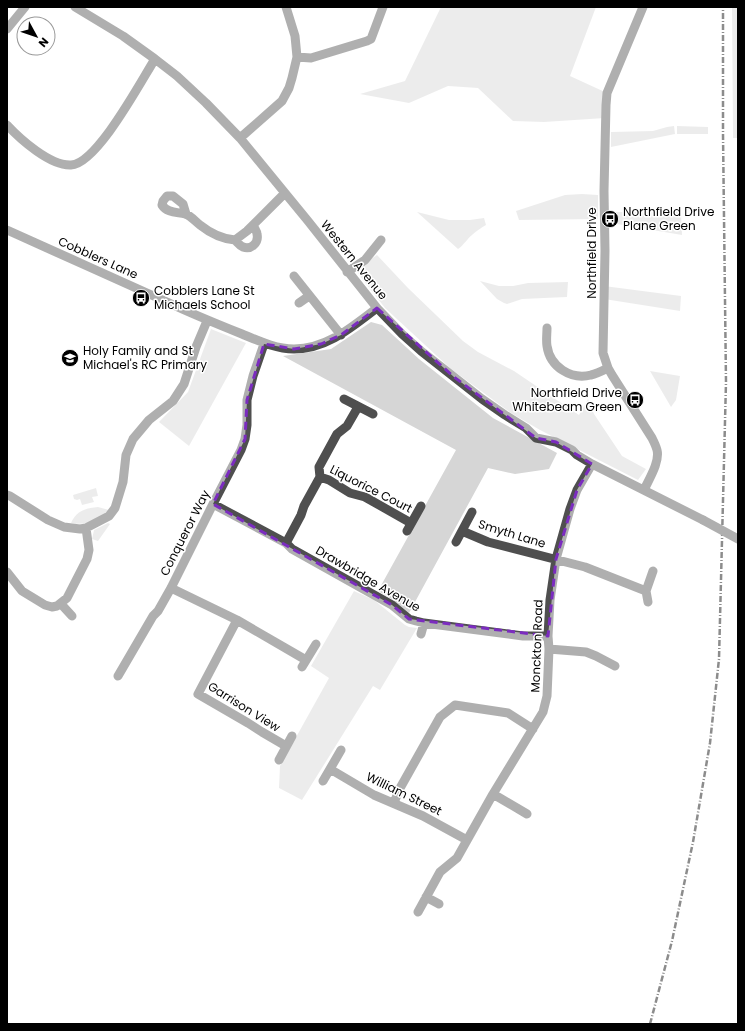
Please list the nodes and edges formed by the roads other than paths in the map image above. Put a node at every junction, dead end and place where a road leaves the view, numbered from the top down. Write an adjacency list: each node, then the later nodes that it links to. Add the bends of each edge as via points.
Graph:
1 (25, 7): 6 (street)
2 (75, 7): 8 (street, Western Avenue)
3 (286, 7): 7 (street, via 295,36)
4 (383, 7): 7 (street, via 371,39 311,58)
5 (643, 7): 26 (street, Northfield Drive, via 608,93 606,105 603,353)
6 (7, 29)
7 (297, 57): 10 (street, via 289,88 282,100)
8 (155, 59): 9 (street, via 126,109 90,155 82,161 72,165 48,159); 10 (street, Western Avenue, via 177,76)
9 (7, 125)
10 (240, 138): 11 (street, Western Avenue)
11 (285, 193): 13 (street); 17 (street, Western Avenue)
12 (186, 214): 15 (street, via 211,233 227,240)
13 (253, 225): 15 (street); 15 (street, via 257,234 255,244 245,248)
14 (7, 230): 22 (street, Cobblers Lane)
15 (235, 240)
16 (381, 240): 17 (street, via 365,260)
17 (347, 272): 21 (street, Western Avenue)
18 (294, 276): 19 (street)
19 (309, 296): 20 (street); 24 (street)
20 (299, 303)
21 (377, 308): 24 (street, Cobblers Lane); 30 (street, Western Avenue, via 421,351 504,415 526,428 536,438 556,442)
22 (207, 320): 25 (street, Cobblers Lane); 38 (street, via 184,384 173,401 149,420 133,439 126,455 123,482 115,508 109,516)
23 (547, 328): 26 (street, via 547,347 550,356 561,370 584,376)
24 (341, 335): 25 (street, Cobblers Lane, via 321,344 294,349)
25 (264, 344): 34 (street, Conqueror Way, via 247,400 245,439)
26 (608, 368): 32 (street, Northfield Drive, via 652,438 657,451 657,459)
27 (344, 399): 28 (street)
28 (358, 407): 29 (street); 31 (street, via 347,426 337,434 319,467)
29 (373, 414)
30 (592, 464): 32 (street, Western Avenue); 44 (street, Monckton Road, via 570,509)
31 (320, 477): 37 (street, Liquorice Court, via 350,493 365,497); 43 (street)
32 (644, 490): 41 (street, bridge)
33 (7, 495): 38 (street, via 64,527)
34 (213, 504): 43 (street, Drawbridge Avenue); 47 (street, Conqueror Way)
35 (421, 506): 37 (street, Liquorice Court)
36 (472, 512): 40 (street, Smyth Lane)
37 (411, 522): 39 (street, Liquorice Court)
38 (86, 528): 50 (street, via 89,554 67,598)
39 (407, 531)
40 (462, 531): 42 (street, Smyth Lane); 44 (street, Smyth Lane, via 488,542)
41 (738, 539)
42 (456, 542)
43 (286, 543): 53 (street, Drawbridge Avenue, via 292,549 392,605 409,619)
44 (556, 559): 48 (street, Smyth Lane, via 585,567); 55 (street, Monckton Road)
45 (653, 571): 48 (street)
46 (7, 572): 50 (street, via 22,590 45,605 52,607)
47 (171, 588): 52 (street, Conqueror Way); 59 (street)
48 (646, 591): 49 (street)
49 (648, 602)
50 (61, 604): 51 (street)
51 (72, 616)
52 (237, 620): 56 (street, Conqueror Way, via 304,663); 62 (street, Garrison View, via 198,694)
53 (424, 623): 54 (street); 55 (street, Drawbridge Avenue, via 522,636)
54 (421, 634)
55 (548, 636): 57 (street, Monckton Road)
56 (316, 644)
57 (549, 649): 58 (street, via 586,652); 60 (street, Monckton Road, via 547,696 543,712)
58 (615, 666)
59 (118, 676)
60 (533, 729): 67 (street, Monckton Road); 68 (street, via 508,713 455,705 440,716 398,790)
61 (292, 736): 62 (street, Garrison View)
62 (286, 746): 64 (street, Garrison View)
63 (341, 750): 65 (street)
64 (279, 760)
65 (330, 769): 66 (street); 68 (street, William Street, via 374,795)
66 (323, 781)
67 (493, 794): 69 (street); 70 (street, Monckton Road)
68 (394, 803): 70 (street, William Street)
69 (527, 814)
70 (467, 840): 71 (street, Monckton Road, via 457,858 440,872)
71 (426, 897): 72 (street); 73 (street, Monckton Road)
72 (439, 904)
73 (418, 912)

